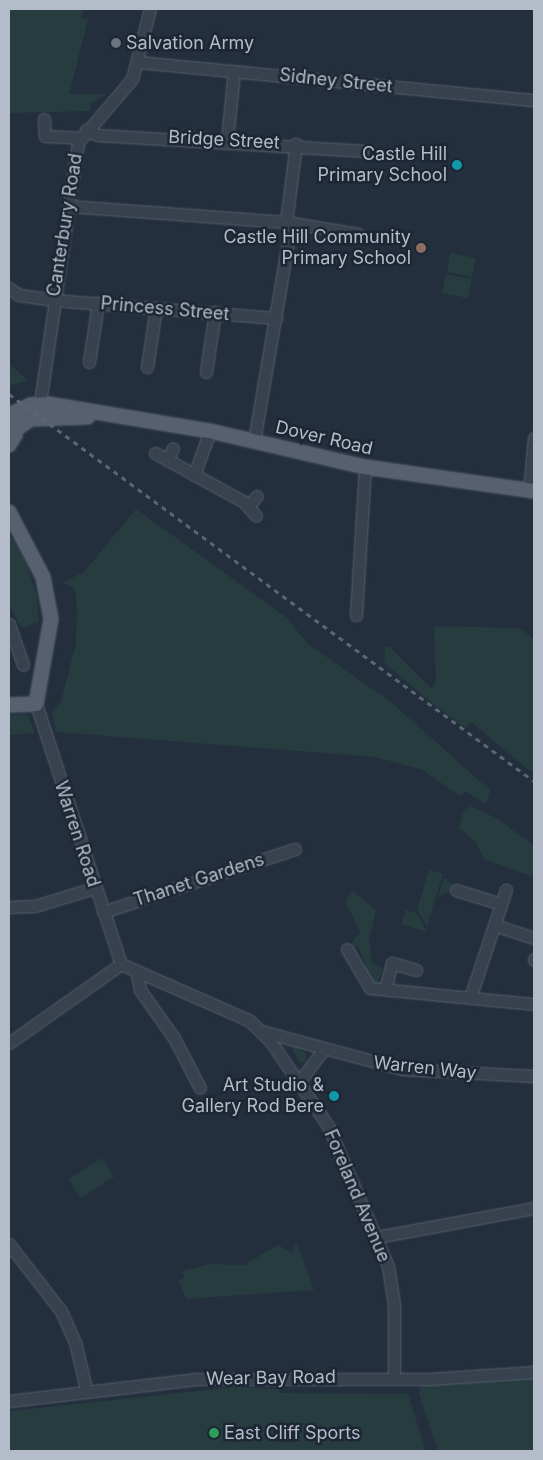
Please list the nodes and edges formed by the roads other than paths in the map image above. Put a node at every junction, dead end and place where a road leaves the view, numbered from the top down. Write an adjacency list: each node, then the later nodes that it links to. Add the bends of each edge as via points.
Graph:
1 (150, 9): 2 (street, Canterbury Road)
2 (138, 62): 3 (street, Sidney Street); 6 (street, Canterbury Road, via 127,86)
3 (234, 71): 4 (street, Sidney Street); 7 (street)
4 (534, 100)
5 (44, 119): 6 (street, Bridge Street, via 45,136)
6 (83, 134): 7 (street, Bridge Street); 10 (street, Canterbury Road)
7 (227, 140): 8 (street, Bridge Street)
8 (296, 144): 9 (street, Bridge Street); 11 (street)
9 (363, 151)
10 (68, 206): 11 (street); 14 (street, Canterbury Road)
11 (288, 223): 12 (street); 18 (street)
12 (358, 234)
13 (9, 288): 14 (street, Princess Street, via 19,295)
14 (54, 300): 15 (street, Princess Street); 22 (street, Canterbury Road)
15 (98, 303): 16 (street, Princess Street); 19 (street)
16 (156, 308): 17 (street, Princess Street); 20 (street)
17 (215, 312): 18 (street, Princess Street); 21 (street)
18 (276, 318): 28 (street)
19 (89, 362)
20 (147, 367)
21 (206, 372)
22 (40, 404): 23 (main road, Dover Road); 24 (main road, Dover Road)
23 (9, 415)
24 (106, 416): 25 (main road, Dover Road, via 31,419); 26 (main road, Dover Road)
25 (12, 426): 29 (main road)
26 (210, 431): 28 (main road, Dover Road); 34 (street)
27 (534, 438): 35 (street)
28 (254, 441): 33 (main road, Dover Road)
29 (9, 445)
30 (173, 448): 32 (street)
31 (155, 453): 32 (street)
32 (167, 460): 34 (street)
33 (365, 467): 35 (main road, Dover Road); 40 (street)
34 (194, 475): 37 (street)
35 (532, 491)
36 (257, 496): 37 (street)
37 (248, 506): 39 (street)
38 (9, 512): 45 (main road, via 49,597 50,634)
39 (256, 516)
40 (356, 615)
41 (9, 624): 43 (street)
42 (28, 640): 43 (street)
43 (16, 644): 44 (street)
44 (23, 665)
45 (37, 686): 46 (main road); 47 (main road)
46 (9, 704): 47 (main road)
47 (36, 704): 49 (street, Warren Road)
48 (295, 848): 54 (street, Thanet Gardens)
49 (94, 888): 53 (street, via 35,906); 54 (street, Warren Road)
50 (456, 890): 52 (street)
51 (506, 890): 52 (street)
52 (501, 904): 55 (street)
53 (9, 907)
54 (103, 912): 58 (street, Warren Road)
55 (494, 925): 56 (street); 62 (street)
56 (534, 938)
57 (346, 949): 61 (street, via 366,986)
58 (121, 964): 60 (street, Foreland Avenue); 65 (street)
59 (416, 970): 61 (street, via 392,963)
60 (137, 974): 64 (street, Foreland Avenue, via 227,1009); 69 (street, via 140,990 174,1038)
61 (385, 989): 62 (street)
62 (470, 998): 63 (street)
63 (534, 1004)
64 (261, 1031): 66 (street, Warren Way, via 278,1032); 68 (street, Foreland Avenue)
65 (9, 1043)
66 (323, 1050): 67 (street, Warren Way, via 402,1069); 68 (street)
67 (534, 1076)
68 (299, 1082): 71 (street, Foreland Avenue, via 336,1140)
69 (200, 1088)
70 (534, 1208): 71 (street)
71 (377, 1237): 74 (street, Foreland Avenue, via 394,1295)
72 (9, 1244): 75 (street, via 61,1311 75,1342)
73 (534, 1372): 74 (street, Wear Bay Road)
74 (394, 1378): 75 (street, Wear Bay Road, via 235,1377)
75 (86, 1389): 76 (street, Wear Bay Road)
76 (9, 1401)

